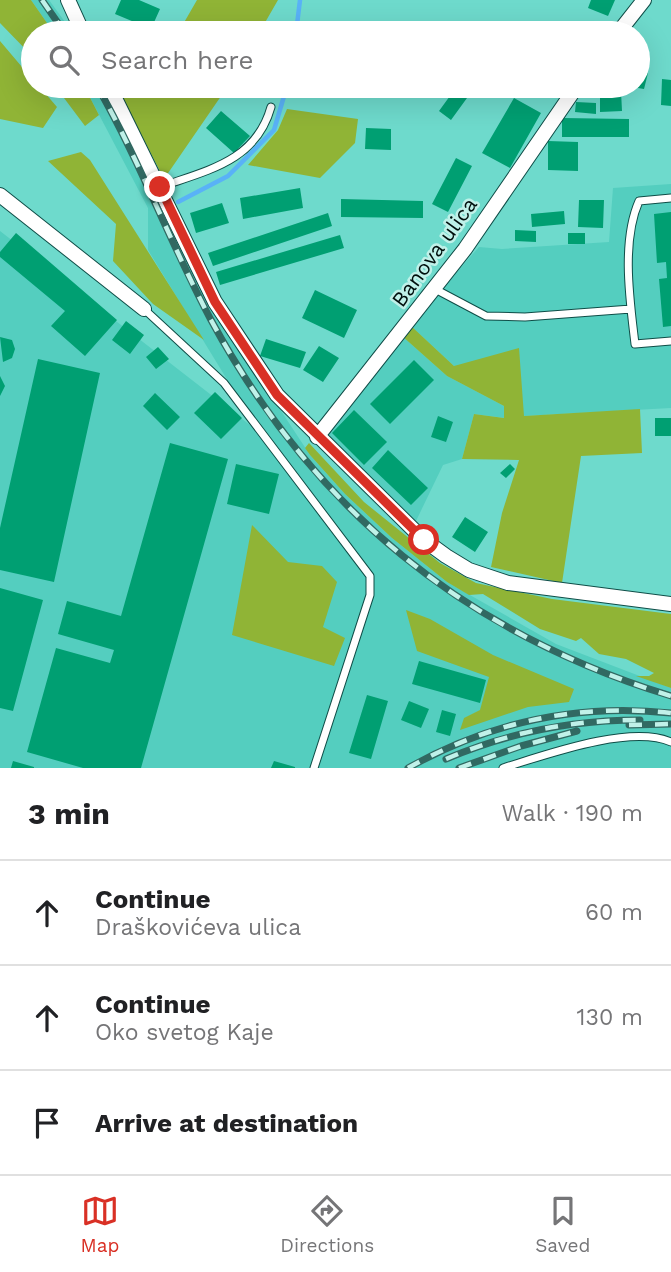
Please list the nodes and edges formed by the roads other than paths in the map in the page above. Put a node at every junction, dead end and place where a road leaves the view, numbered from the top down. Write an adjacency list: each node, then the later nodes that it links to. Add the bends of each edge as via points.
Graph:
1 (68, 0): 3 (street)
2 (644, 0): 4 (street)
3 (78, 21)
4 (627, 21)
5 (115, 98): 8 (street)
6 (569, 98): 11 (street, Banova ulica)
7 (271, 107): 8 (lane, via 265,127 236,158)
8 (160, 187): 15 (street, via 235,335 277,395)
9 (0, 195): 12 (street)
10 (671, 198): 13 (lane, via 639,201 634,213)
11 (434, 289): 13 (lane, via 486,316); 15 (street, Banova ulica)
12 (144, 309): 18 (lane, via 224,383 370,576 370,595)
13 (631, 309): 14 (lane, via 635,344)
14 (671, 341)
15 (317, 437): 16 (street, via 424,540 469,570 508,583)
16 (671, 604)
17 (671, 742): 19 (lane, via 659,737 583,743)
18 (314, 768)
19 (503, 768)

